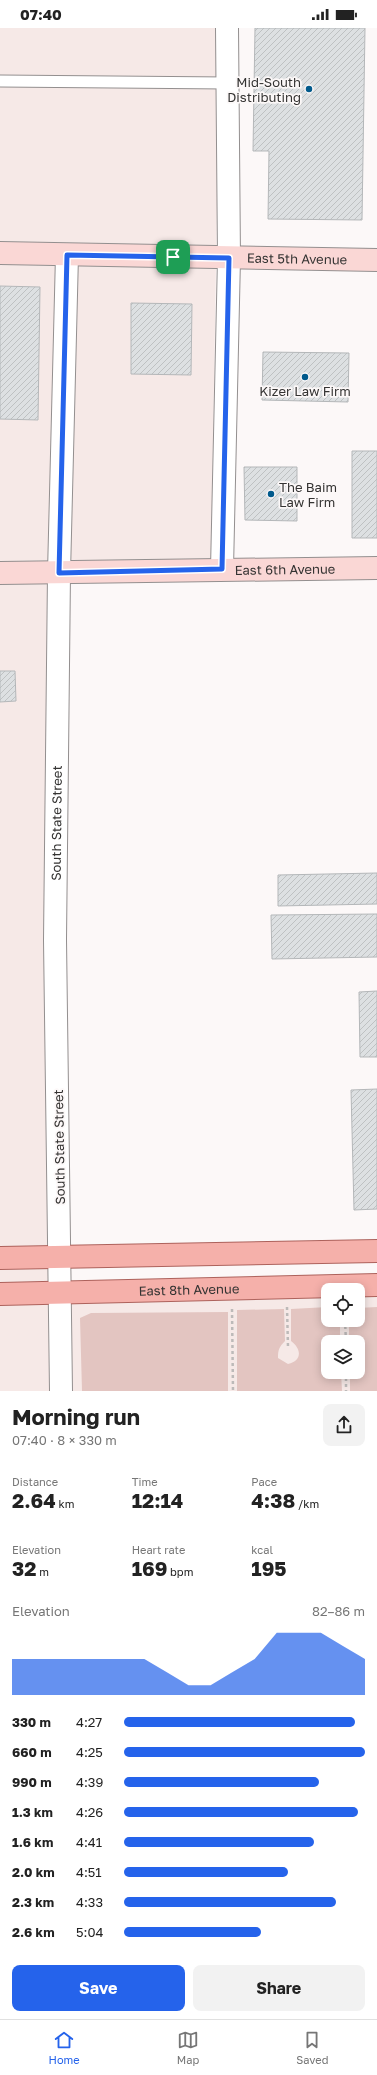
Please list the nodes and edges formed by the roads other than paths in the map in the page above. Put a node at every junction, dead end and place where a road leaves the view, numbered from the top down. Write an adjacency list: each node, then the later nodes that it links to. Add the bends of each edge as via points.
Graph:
1 (227, 28): 3 (street)
2 (0, 81): 3 (lane)
3 (227, 83): 6 (street)
4 (0, 253): 5 (main road, East 5th Avenue)
5 (67, 255): 6 (main road, East 5th Avenue); 11 (street, South State Street)
6 (229, 258): 7 (main road, East 5th Avenue); 9 (street)
7 (377, 260)
8 (377, 568): 9 (main road, East 6th Avenue)
9 (222, 569): 11 (main road, East 6th Avenue)
10 (0, 573): 11 (main road, East 6th Avenue)
11 (59, 573): 13 (street, South State Street, via 55,940)
12 (377, 1251): 13 (main road)
13 (61, 1257): 14 (main road); 16 (street, South State Street)
14 (0, 1258)
15 (377, 1286): 16 (main road, East 8th Avenue)
16 (60, 1292): 17 (main road, East 8th Avenue); 18 (street, South State Street)
17 (0, 1294)
18 (61, 1391)

